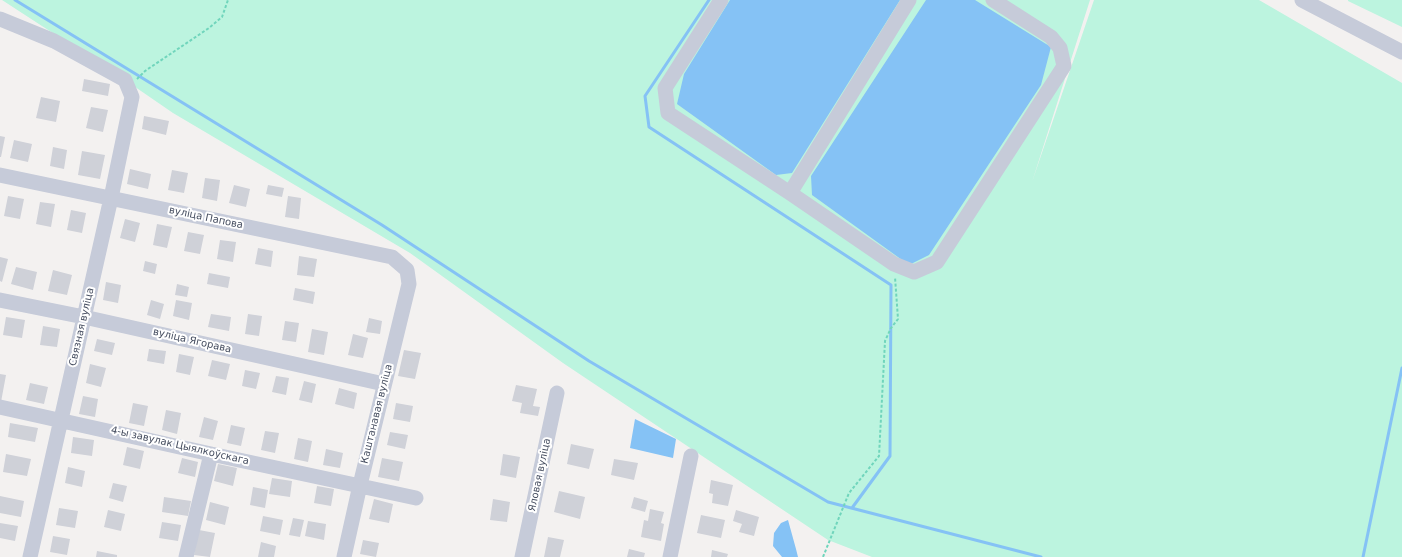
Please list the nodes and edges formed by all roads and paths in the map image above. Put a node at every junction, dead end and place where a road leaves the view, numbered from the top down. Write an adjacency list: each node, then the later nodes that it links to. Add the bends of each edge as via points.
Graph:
1 (228, 0): 9 (path, via 222,17 210,28 143,72)
2 (721, 0): 11 (street, via 665,88 668,113)
3 (909, 0): 11 (street)
4 (993, 0): 13 (street, via 1050,37 1060,48 1064,66 937,262 914,272)
5 (1302, 0): 6 (street)
6 (1323, 5): 8 (street)
7 (0, 19): 12 (street, Связная вуліца, via 54,41 125,80 132,97)
8 (1402, 52)
9 (136, 80)
10 (0, 175): 12 (street, вуліца Папова)
11 (790, 193): 13 (street)
12 (111, 198): 14 (street, вуліца Папова, via 392,257); 16 (street, Связная вуліца)
13 (894, 264): 30 (path, via 898,319 885,341 879,456 849,493)
14 (407, 270): 17 (street, Каштанавая вуліца, via 409,284)
15 (0, 300): 16 (street, вуліца Ягорава)
16 (84, 317): 17 (street, вуліца Ягорава); 20 (street, Связная вуліца)
17 (384, 384): 23 (street, Каштанавая вуліца)
18 (557, 393): 28 (street, Яловая вуліца)
19 (0, 406): 20 (street, 4-ы завулак Цыялкоўскага)
20 (60, 419): 21 (street, 4-ы завулак Цыялкоўскага); 25 (street, Связная вуліца)
21 (211, 454): 23 (street, 4-ы завулак Цыялкоўскага); 26 (street)
22 (691, 456): 29 (street)
23 (360, 485): 24 (street, 4-ы завулак Цыялкоўскага); 27 (street, Каштанавая вуліца)
24 (416, 498)
25 (30, 557)
26 (186, 557)
27 (344, 557)
28 (522, 557)
29 (670, 557)
30 (823, 557)

